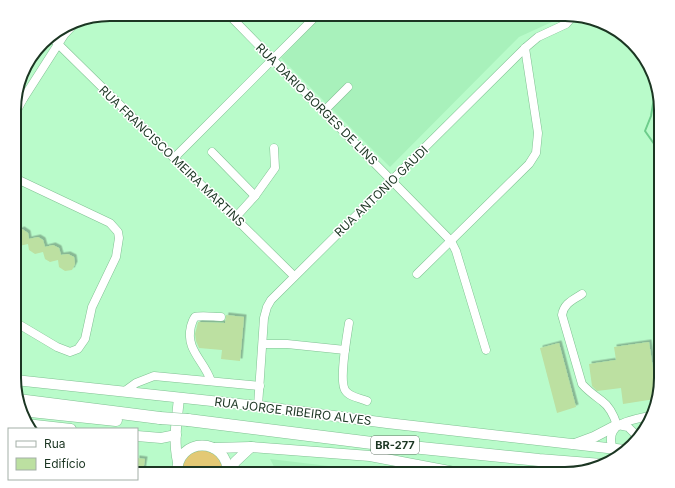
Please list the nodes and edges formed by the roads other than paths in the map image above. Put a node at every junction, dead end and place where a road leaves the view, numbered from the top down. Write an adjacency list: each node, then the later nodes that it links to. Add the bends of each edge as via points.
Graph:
1 (235, 21): 8 (street, RUA DARIO BORGES DE LINS)
2 (311, 21): 8 (street)
3 (569, 21): 7 (street, RUA ANTONIO GAUDI, via 538,37)
4 (66, 33): 6 (street)
5 (55, 41): 6 (street, RUA FRANCISCO MEIRA MARTINS)
6 (58, 44): 10 (street); 14 (street, RUA FRANCISCO MEIRA MARTINS)
7 (525, 48): 15 (street, RUA ANTONIO GAUDI); 19 (street, via 538,133 536,154)
8 (273, 59): 11 (street, RUA DARIO BORGES DE LINS); 14 (street)
9 (348, 88): 11 (street)
10 (23, 91)
11 (324, 111): 15 (street, RUA DARIO BORGES DE LINS)
12 (274, 148): 17 (street, via 275,168)
13 (212, 152): 17 (street)
14 (174, 158): 18 (street, RUA FRANCISCO MEIRA MARTINS)
15 (392, 180): 19 (street, RUA DARIO BORGES DE LINS); 21 (street, RUA ANTONIO GAUDI)
16 (21, 181): 25 (street, via 110,223 118,232 119,238 116,257 92,307 85,339 78,349 70,352 57,347)
17 (255, 196): 18 (street)
18 (234, 218): 21 (street, RUA FRANCISCO MEIRA MARTINS)
19 (451, 241): 20 (street); 28 (street)
20 (417, 274)
21 (294, 276): 26 (street, RUA ANTONIO GAUDI, via 267,307)
22 (582, 294): 41 (street, via 566,304 562,315 563,322 582,384 603,402)
23 (221, 317): 30 (street, via 199,316 195,318 190,332 192,347 208,371)
24 (348, 324): 27 (street)
25 (21, 326)
26 (263, 344): 27 (street); 31 (street, RUA ANTONIO GAUDI)
27 (345, 350): 35 (street, via 345,390 350,395)
28 (486, 350)
29 (21, 381): 32 (main road, RUA JORGE RIBEIRO ALVES)
30 (211, 381): 31 (street); 32 (street, via 154,376 136,383)
31 (260, 386): 36 (street, RUA ANTONIO GAUDI)
32 (125, 391): 33 (main road, RUA JORGE RIBEIRO ALVES)
33 (179, 398): 36 (main road, RUA JORGE RIBEIRO ALVES); 45 (main road)
34 (24, 401): 39 (highway, BR-277)
35 (367, 401)
36 (258, 406): 48 (main road, RUA JORGE RIBEIRO ALVES)
37 (27, 410): 39 (highway, BR-277)
38 (645, 417): 41 (street)
39 (160, 421): 40 (highway, BR-277)
40 (188, 424): 54 (highway, BR-277); 59 (highway, BR-277, via 392,452)
41 (617, 425): 44 (street, via 628,427); 48 (main road); 52 (street, via 611,441)
42 (35, 426): 43 (main road)
43 (47, 428)
44 (635, 433)
45 (176, 435): 47 (main road); 49 (main road); 55 (main road)
46 (138, 436): 47 (main road)
47 (161, 438): 55 (main road)
48 (572, 445): 52 (main road, RUA JORGE RIBEIRO ALVES)
49 (195, 446): 51 (main road); 55 (main road, via 182,455)
50 (251, 447): 51 (main road); 57 (main road); 58 (main road, via 370,456)
51 (214, 448): 56 (main road, via 220,452)
52 (613, 448): 53 (main road, RUA JORGE RIBEIRO ALVES)
53 (618, 449)
54 (588, 464)
55 (177, 467)
56 (228, 467)
57 (232, 467)
58 (428, 467)
59 (540, 467)

